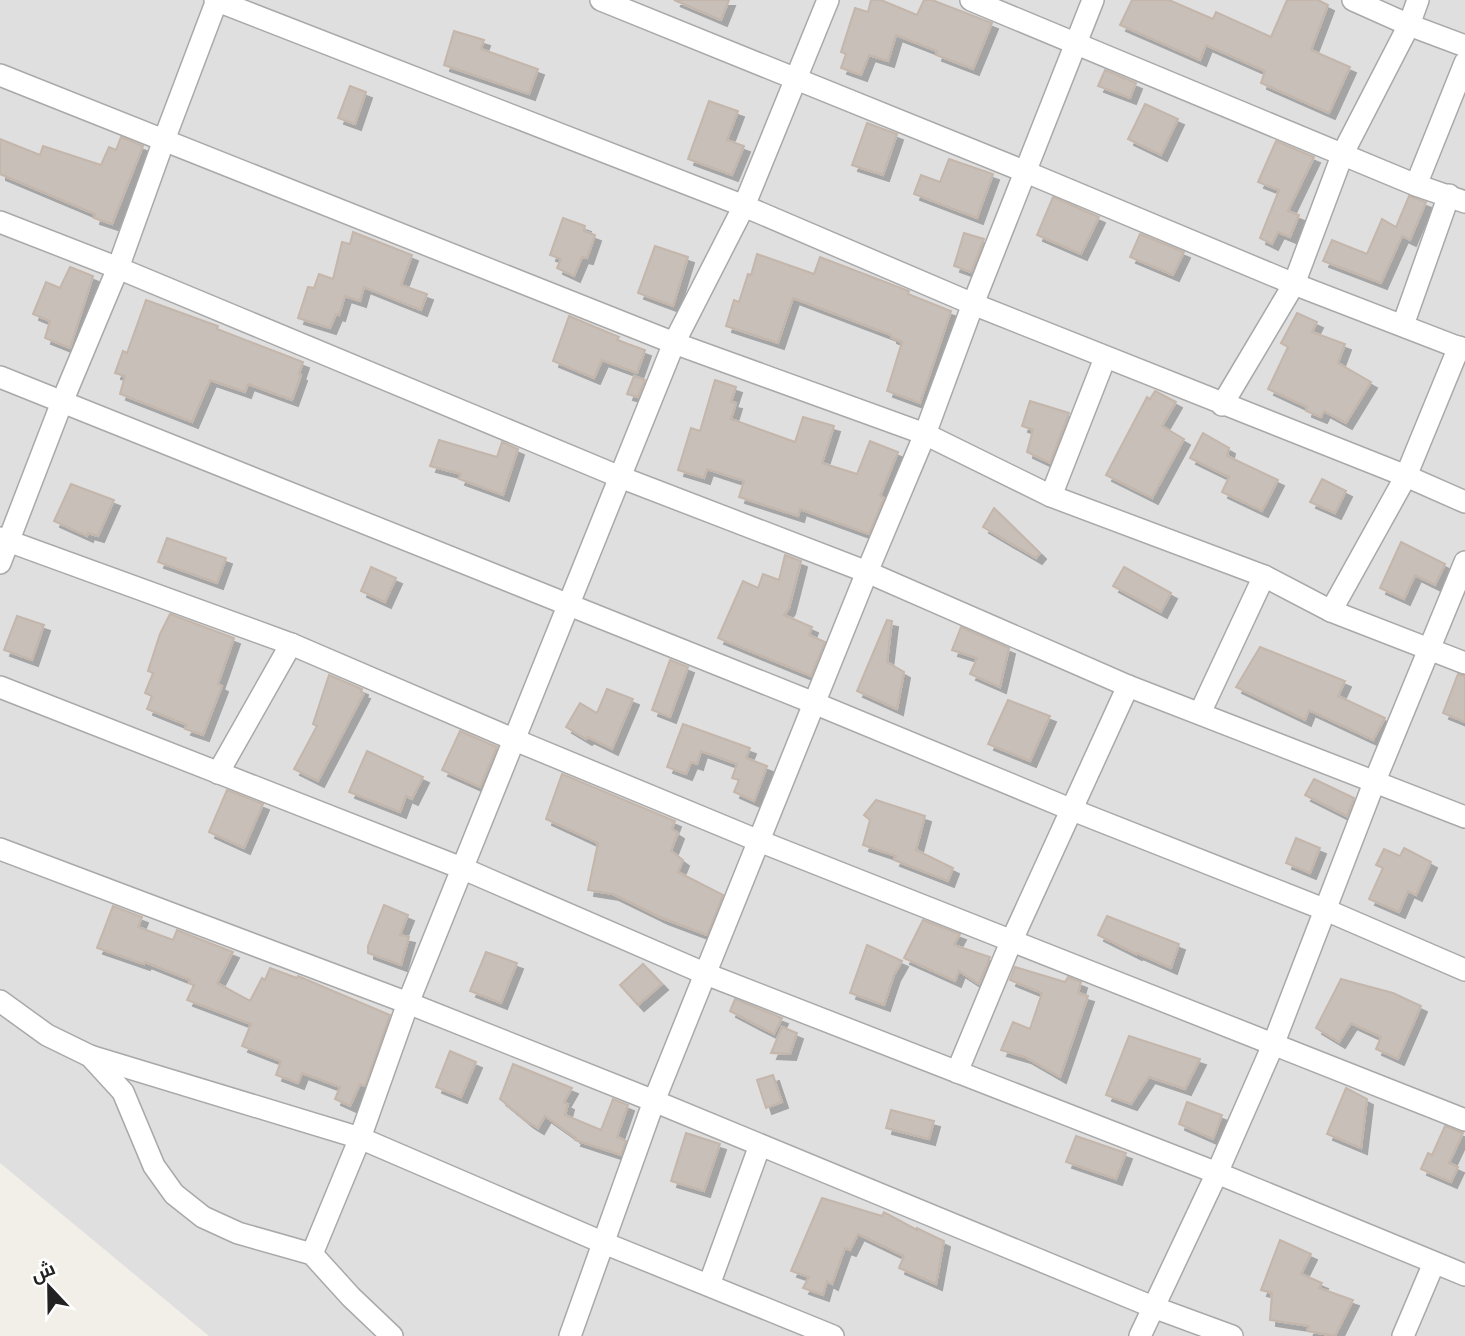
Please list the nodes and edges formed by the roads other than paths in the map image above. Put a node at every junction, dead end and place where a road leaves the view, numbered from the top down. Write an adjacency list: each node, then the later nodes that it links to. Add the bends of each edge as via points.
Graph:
1 (217, 0): 14 (street); 19 (street)
2 (601, 0): 13 (street)
3 (828, 0): 13 (street)
4 (971, 0): 9 (street)
5 (1093, 0): 9 (street)
6 (1353, 0): 8 (street)
7 (1418, 0): 8 (street)
8 (1409, 25): 10 (street); 15 (street)
9 (1075, 45): 15 (street); 16 (street)
10 (1465, 46)
11 (1465, 63): 17 (street)
12 (0, 75): 14 (street)
13 (797, 80): 16 (street); 19 (street)
14 (164, 140): 21 (street); 25 (street)
15 (1343, 153): 17 (street); 22 (street)
16 (1026, 172): 22 (street); 23 (street)
17 (1416, 185): 18 (street)
18 (1457, 198): 24 (street)
19 (744, 206): 23 (street); 25 (street)
20 (0, 222): 21 (street)
21 (118, 268): 29 (street); 33 (street)
22 (1294, 284): 24 (street); 30 (street)
23 (973, 304): 27 (street); 31 (street)
24 (1403, 325): 26 (street)
25 (674, 343): 31 (street); 33 (street)
26 (1462, 349): 32 (street)
27 (1105, 358): 30 (street); 34 (street)
28 (0, 377): 29 (street)
29 (62, 402): 36 (street); 41 (street)
30 (1222, 405): 32 (street)
31 (925, 434): 34 (street); 39 (street)
32 (1406, 476): 35 (street); 42 (street)
33 (620, 477): 39 (street); 41 (street)
34 (1051, 496): 40 (street)
35 (1465, 502)
36 (4, 540): 38 (street); 43 (street)
37 (1465, 562): 44 (street)
38 (0, 564)
39 (867, 572): 47 (street); 48 (street)
40 (1264, 576): 42 (street); 49 (street)
41 (569, 606): 48 (street); 50 (street)
42 (1331, 611): 44 (street)
43 (291, 644): 50 (street); 51 (street)
44 (1430, 649): 45 (street); 52 (street)
45 (1465, 663)
46 (0, 687): 51 (street)
47 (1128, 687): 49 (street); 53 (street)
48 (814, 703): 53 (street); 55 (street)
49 (1200, 713): 52 (street)
50 (515, 740): 55 (street); 57 (street)
51 (218, 773): 57 (street)
52 (1374, 783): 54 (street); 58 (street)
53 (1070, 809): 58 (street); 59 (street)
54 (1465, 817)
55 (759, 841): 59 (street); 61 (street)
56 (0, 849): 63 (street)
57 (464, 869): 61 (street); 63 (street)
58 (1326, 910): 60 (street); 64 (street)
59 (1011, 942): 64 (street); 66 (street)
60 (1465, 970)
61 (706, 974): 66 (street); 67 (street)
62 (0, 1002): 65 (street, via 47,1035)
63 (408, 1003): 67 (street); 69 (street)
64 (1273, 1045): 68 (street); 71 (street)
65 (90, 1056): 69 (street); 73 (street, via 123,1093 155,1166 174,1194 202,1217 238,1233)
66 (957, 1072): 71 (street)
67 (654, 1101): 70 (street); 72 (street)
68 (1465, 1120)
69 (359, 1138): 72 (street); 73 (street)
70 (760, 1145): 76 (street); 77 (street)
71 (1217, 1173): 74 (street); 77 (street)
72 (604, 1243): 76 (street); 79 (street)
73 (312, 1254): 78 (street)
74 (1434, 1263): 75 (street); 83 (street)
75 (1465, 1275)
76 (709, 1285): 80 (street)
77 (1153, 1307): 81 (street); 82 (street)
78 (392, 1336)
79 (570, 1336)
80 (833, 1336)
81 (1140, 1336)
82 (1232, 1336)
83 (1403, 1336)

